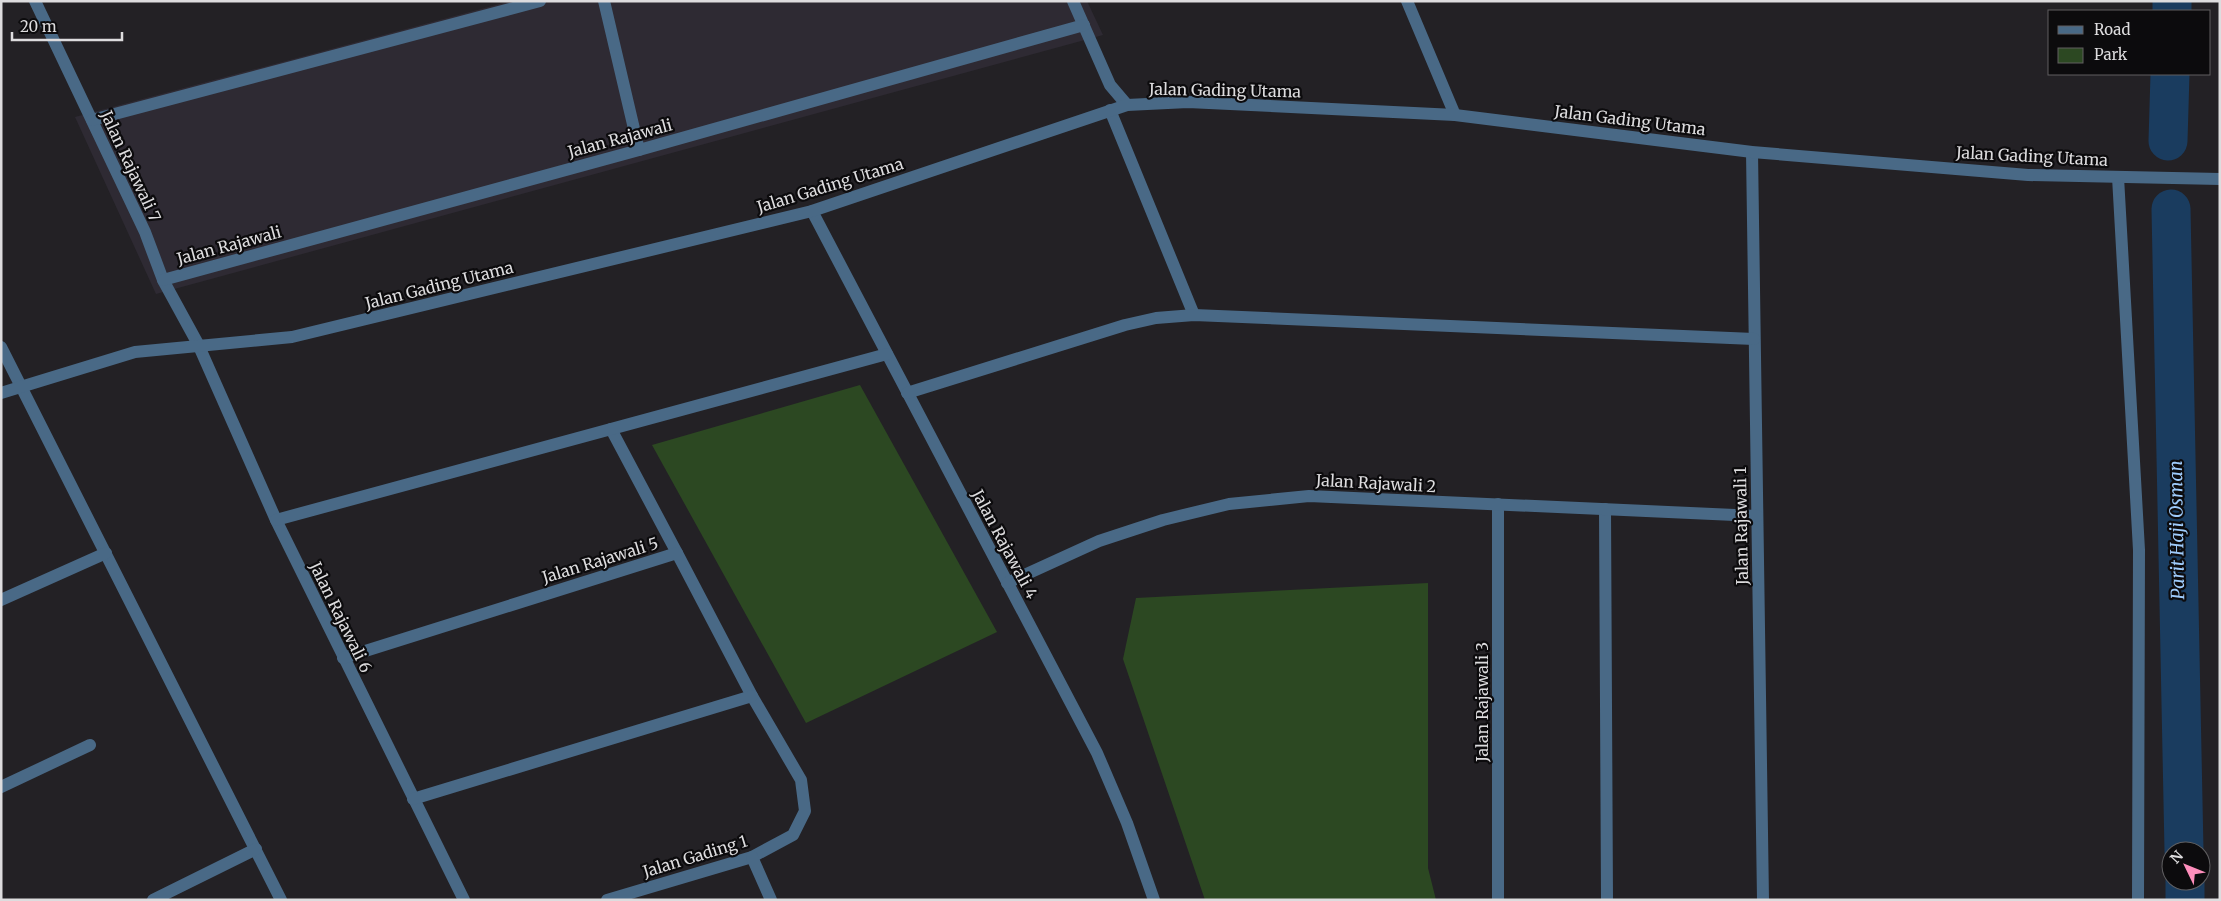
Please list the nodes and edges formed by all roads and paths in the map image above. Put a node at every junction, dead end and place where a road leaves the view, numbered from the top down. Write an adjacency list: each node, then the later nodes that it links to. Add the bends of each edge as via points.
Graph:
1 (540, 1): 10 (street)
2 (604, 1): 11 (street)
3 (1074, 1): 6 (street)
4 (1407, 1): 9 (street)
5 (36, 2): 10 (street, Jalan Rajawali 7)
6 (1084, 25): 7 (street, via 1110,85); 11 (street, Jalan Rajawali)
7 (1127, 105): 8 (street, Jalan Gading Utama); 9 (street, Jalan Gading Utama, via 1188,102)
8 (1110, 110): 15 (street, Jalan Gading Utama); 17 (street)
9 (1455, 115): 12 (street, Jalan Gading Utama)
10 (92, 120): 16 (street, Jalan Rajawali 7, via 145,232)
11 (639, 150): 16 (street, Jalan Rajawali)
12 (1752, 152): 13 (street, Jalan Gading Utama, via 2028,175); 18 (street, Jalan Rajawali 1)
13 (2118, 177): 14 (street, Jalan Gading Utama); 51 (street, via 2139,550)
14 (2220, 179)
15 (812, 211): 19 (street, Jalan Gading Utama, via 292,337); 21 (street, Jalan Rajawali 4)
16 (163, 280): 19 (street, Jalan Rajawali 7)
17 (1194, 315): 18 (street); 24 (street, via 1156,318 1126,325)
18 (1754, 339): 28 (street, Jalan Rajawali 1)
19 (198, 344): 22 (street, Jalan Gading Utama, via 135,352); 29 (street, Jalan Rajawali 6)
20 (1, 347): 22 (street)
21 (887, 354): 24 (street, Jalan Rajawali 4); 25 (street)
22 (20, 386): 23 (street, Jalan Gading Utama); 30 (street)
23 (1, 393)
24 (908, 393): 32 (street, Jalan Rajawali 4)
25 (611, 429): 29 (street); 31 (street)
26 (1498, 504): 27 (street, Jalan Rajawali 2); 32 (street, Jalan Rajawali 2, via 1309,496 1229,504 1163,520 1099,541); 48 (street, Jalan Rajawali 3)
27 (1606, 509): 28 (street, Jalan Rajawali 2); 49 (street)
28 (1757, 516): 50 (street, Jalan Rajawali 1)
29 (276, 520): 34 (street, Jalan Rajawali 6)
30 (106, 553): 33 (street); 40 (street)
31 (677, 553): 34 (street, Jalan Rajawali 5); 35 (street, Jalan Rajawali 5)
32 (1007, 583): 47 (street, Jalan Rajawali 4, via 1097,753 1127,823)
33 (1, 600)
34 (343, 658): 39 (street, Jalan Rajawali 6)
35 (752, 696): 37 (street, Jalan Rajawali 5); 39 (street)
36 (90, 745): 38 (street)
37 (802, 780): 41 (street, Jalan Gading 1, via 805,811 793,835)
38 (1, 787)
39 (413, 799): 44 (street, Jalan Rajawali 6)
40 (256, 849): 42 (street); 43 (street)
41 (752, 857): 45 (street, Jalan Gading 1); 46 (street)
42 (153, 900)
43 (281, 900)
44 (464, 900)
45 (607, 900)
46 (771, 900)
47 (1154, 900)
48 (1498, 900)
49 (1608, 900)
50 (1763, 900)
51 (2138, 900)

